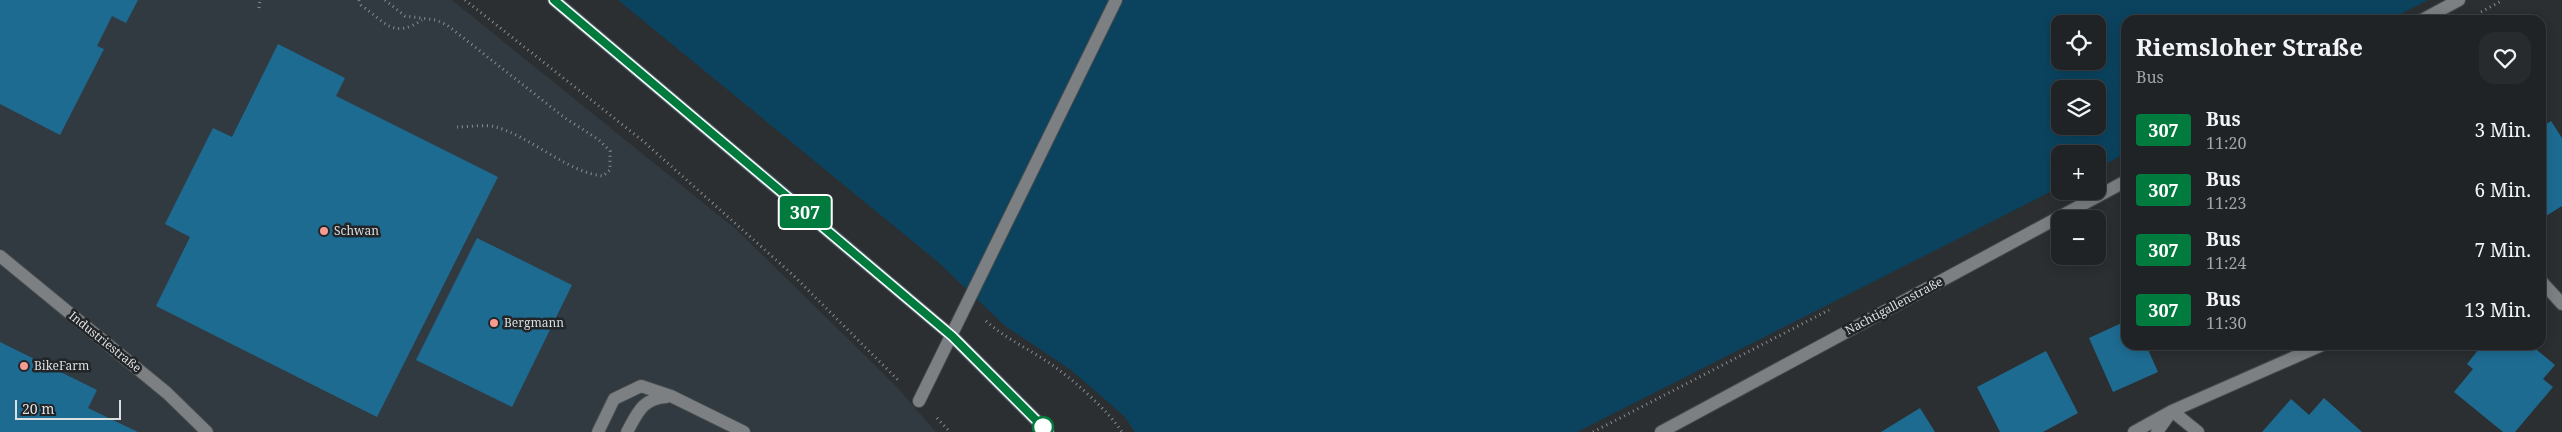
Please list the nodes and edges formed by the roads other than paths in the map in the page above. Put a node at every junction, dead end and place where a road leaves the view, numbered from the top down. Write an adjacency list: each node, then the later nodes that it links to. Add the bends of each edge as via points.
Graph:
1 (554, 0): 9 (main road)
2 (1116, 0): 9 (street)
3 (2458, 0): 4 (street)
4 (2431, 15)
5 (2121, 184): 19 (street, Nachtigallenstraße)
6 (0, 256): 14 (street, Industriestraße, via 167,393)
7 (2546, 286): 8 (street)
8 (2562, 304)
9 (952, 336): 12 (street); 18 (main road)
10 (2311, 350): 13 (street)
11 (671, 396): 15 (street, via 641,386 614,399); 16 (street, via 651,398 638,411); 17 (street)
12 (920, 401)
13 (2172, 411): 20 (street); 21 (street); 22 (street)
14 (207, 432)
15 (598, 432)
16 (628, 432)
17 (744, 432)
18 (1048, 432)
19 (1661, 432)
20 (2134, 432)
21 (2156, 432)
22 (2198, 432)

